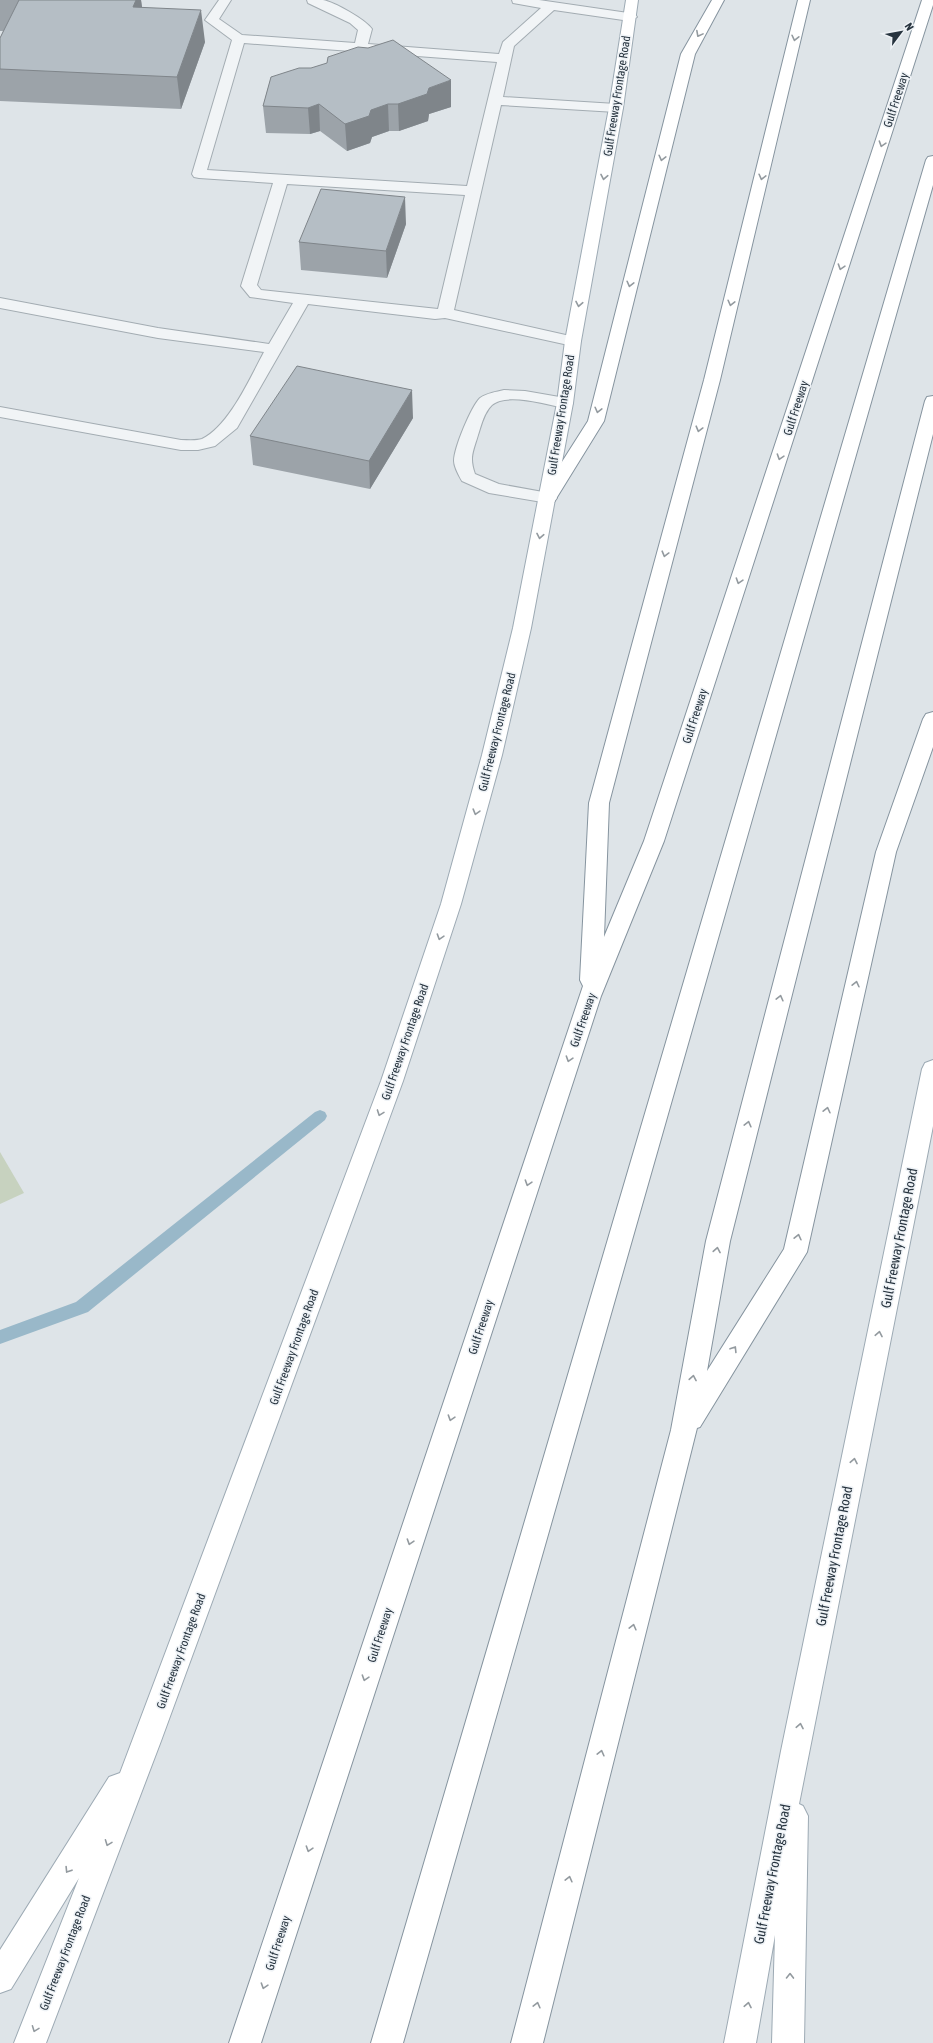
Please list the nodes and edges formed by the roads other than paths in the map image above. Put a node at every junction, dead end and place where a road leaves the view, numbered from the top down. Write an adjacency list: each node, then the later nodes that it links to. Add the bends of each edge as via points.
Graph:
1 (225, 0): 11 (street, via 212,20)
2 (313, 0): 12 (street, via 355,20 365,29)
3 (518, 0): 8 (street)
4 (632, 0): 10 (main road, Gulf Freeway Frontage Road)
5 (718, 0): 27 (main road, one-way to 27, via 688,54 596,421)
6 (804, 0): 29 (main road, one-way to 29, via 710,388 598,803)
7 (928, 0): 29 (main road, Gulf Freeway, one-way to 29, via 654,841)
8 (533, 1): 9 (street)
9 (551, 6): 10 (street); 13 (street, via 508,45)
10 (630, 16): 15 (main road, Gulf Freeway Frontage Road)
11 (238, 39): 12 (street); 17 (street, via 199,174)
12 (361, 48): 13 (street)
13 (505, 58): 14 (street)
14 (495, 101): 15 (street); 18 (street)
15 (616, 108): 22 (main road, Gulf Freeway Frontage Road, one-way to 22)
16 (933, 160): 37 (main road)
17 (281, 179): 18 (street); 19 (street, via 249,286 256,294)
18 (474, 191): 21 (street)
19 (303, 299): 21 (street); 23 (street)
20 (0, 303): 23 (street, via 158,333)
21 (445, 313): 22 (street)
22 (573, 341): 25 (main road, Gulf Freeway Frontage Road)
23 (274, 348): 26 (street, via 231,424 209,442 198,445 181,445)
24 (933, 401): 31 (main road, one-way to 24, via 718,1241)
25 (565, 403): 27 (main road, Gulf Freeway Frontage Road); 27 (street, via 511,394 497,396 486,402 476,418 462,461 468,477 495,489)
26 (0, 412)
27 (548, 498): 32 (main road, Gulf Freeway Frontage Road, one-way to 32, via 522,628 492,755 451,904 392,1081)
28 (933, 718): 31 (main road, one-way to 28, via 795,1252 886,852)
29 (590, 996): 36 (main road, Gulf Freeway, one-way to 36)
30 (932, 1079): 33 (main road, Gulf Freeway Frontage Road, one-way to 30)
31 (684, 1430): 38 (main road, one-way to 31)
32 (148, 1741): 34 (main road, one-way to 34); 35 (main road, Gulf Freeway Frontage Road, one-way to 35)
33 (795, 1751): 39 (main road, Gulf Freeway Frontage Road, one-way to 33); 40 (main road, one-way to 33)
34 (0, 1978)
35 (30, 2043)
36 (245, 2043)
37 (387, 2043)
38 (527, 2043)
39 (740, 2043)
40 (788, 2043)

